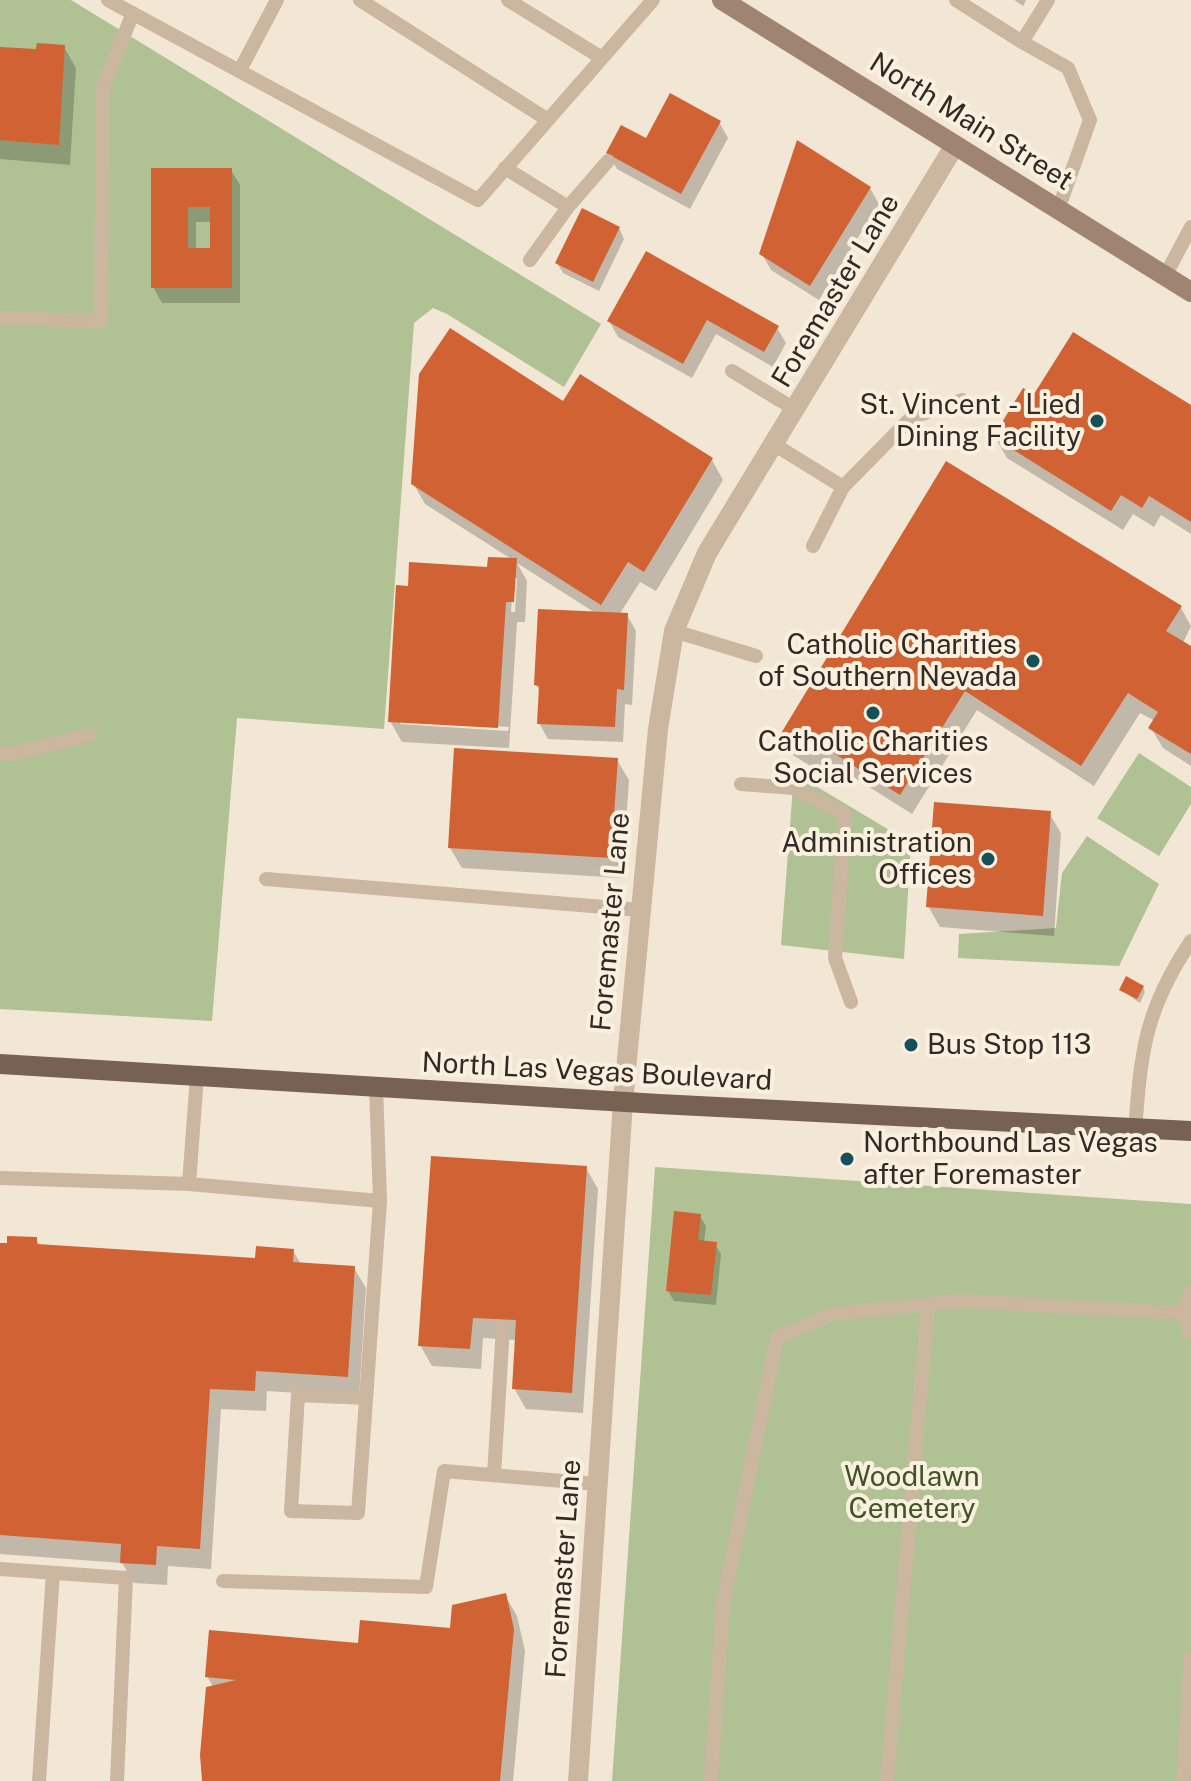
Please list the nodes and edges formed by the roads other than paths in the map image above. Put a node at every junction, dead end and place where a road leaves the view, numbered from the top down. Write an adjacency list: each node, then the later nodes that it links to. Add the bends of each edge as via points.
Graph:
1 (108, 0): 9 (lane)
2 (277, 0): 12 (lane)
3 (360, 0): 13 (lane)
4 (508, 0): 11 (lane)
5 (653, 0): 11 (lane)
6 (722, 0): 14 (main road, North Main Street)
7 (956, 0): 10 (lane)
8 (1048, 0): 10 (lane)
9 (133, 13): 12 (lane); 23 (lane, via 103,87 101,321)
10 (1022, 42): 18 (lane, via 1068,68 1090,120)
11 (602, 58): 13 (lane)
12 (240, 70): 16 (lane, via 478,200)
13 (548, 120): 16 (lane)
14 (955, 145): 18 (main road, North Main Street); 26 (street, Foremaster Lane)
15 (608, 161): 17 (lane)
16 (505, 168): 17 (lane)
17 (568, 207): 20 (lane)
18 (1058, 210): 21 (main road, North Main Street)
19 (1191, 227): 21 (lane)
20 (530, 260)
21 (1165, 276): 22 (main road, North Main Street)
22 (1191, 292)
23 (0, 318)
24 (732, 371): 26 (lane)
25 (962, 400): 28 (lane, via 911,418)
26 (796, 410): 27 (street, Foremaster Lane)
27 (775, 445): 28 (lane); 30 (street, Foremaster Lane, via 707,553)
28 (843, 487): 29 (lane)
29 (813, 546)
30 (674, 631): 31 (lane); 36 (street, Foremaster Lane, via 658,729)
31 (756, 656)
32 (90, 735): 33 (lane)
33 (0, 753)
34 (741, 784): 38 (lane, via 794,788 845,814 835,958)
35 (266, 879): 36 (lane)
36 (640, 910): 42 (street, Foremaster Lane)
37 (1191, 941): 43 (lane, via 1147,1024)
38 (851, 1002)
39 (0, 1064): 40 (main road, North Las Vegas Boulevard)
40 (197, 1076): 41 (main road, North Las Vegas Boulevard); 46 (lane)
41 (376, 1086): 42 (main road, North Las Vegas Boulevard); 47 (lane)
42 (623, 1102): 43 (main road, North Las Vegas Boulevard); 55 (street, Foremaster Lane)
43 (1135, 1131): 44 (main road, North Las Vegas Boulevard)
44 (1191, 1131)
45 (0, 1178): 46 (lane)
46 (189, 1184): 47 (lane)
47 (380, 1201): 53 (lane)
48 (1191, 1292): 50 (lane)
49 (928, 1305): 50 (lane, via 961,1301); 63 (lane, via 831,1314 777,1338 723,1603); 64 (lane)
50 (1183, 1313): 52 (lane)
51 (503, 1327): 54 (lane)
52 (1191, 1334)
53 (366, 1398): 53 (lane, via 298,1395 291,1511 358,1513)
54 (494, 1475): 55 (lane); 58 (lane, via 444,1471 426,1587)
55 (598, 1484): 62 (street, Foremaster Lane)
56 (0, 1569): 57 (lane)
57 (53, 1573): 60 (lane); 61 (lane, via 126,1578)
58 (223, 1581)
59 (1191, 1657): 65 (lane)
60 (39, 1781)
61 (117, 1781)
62 (578, 1781)
63 (711, 1781)
64 (887, 1781)
65 (1183, 1781)

